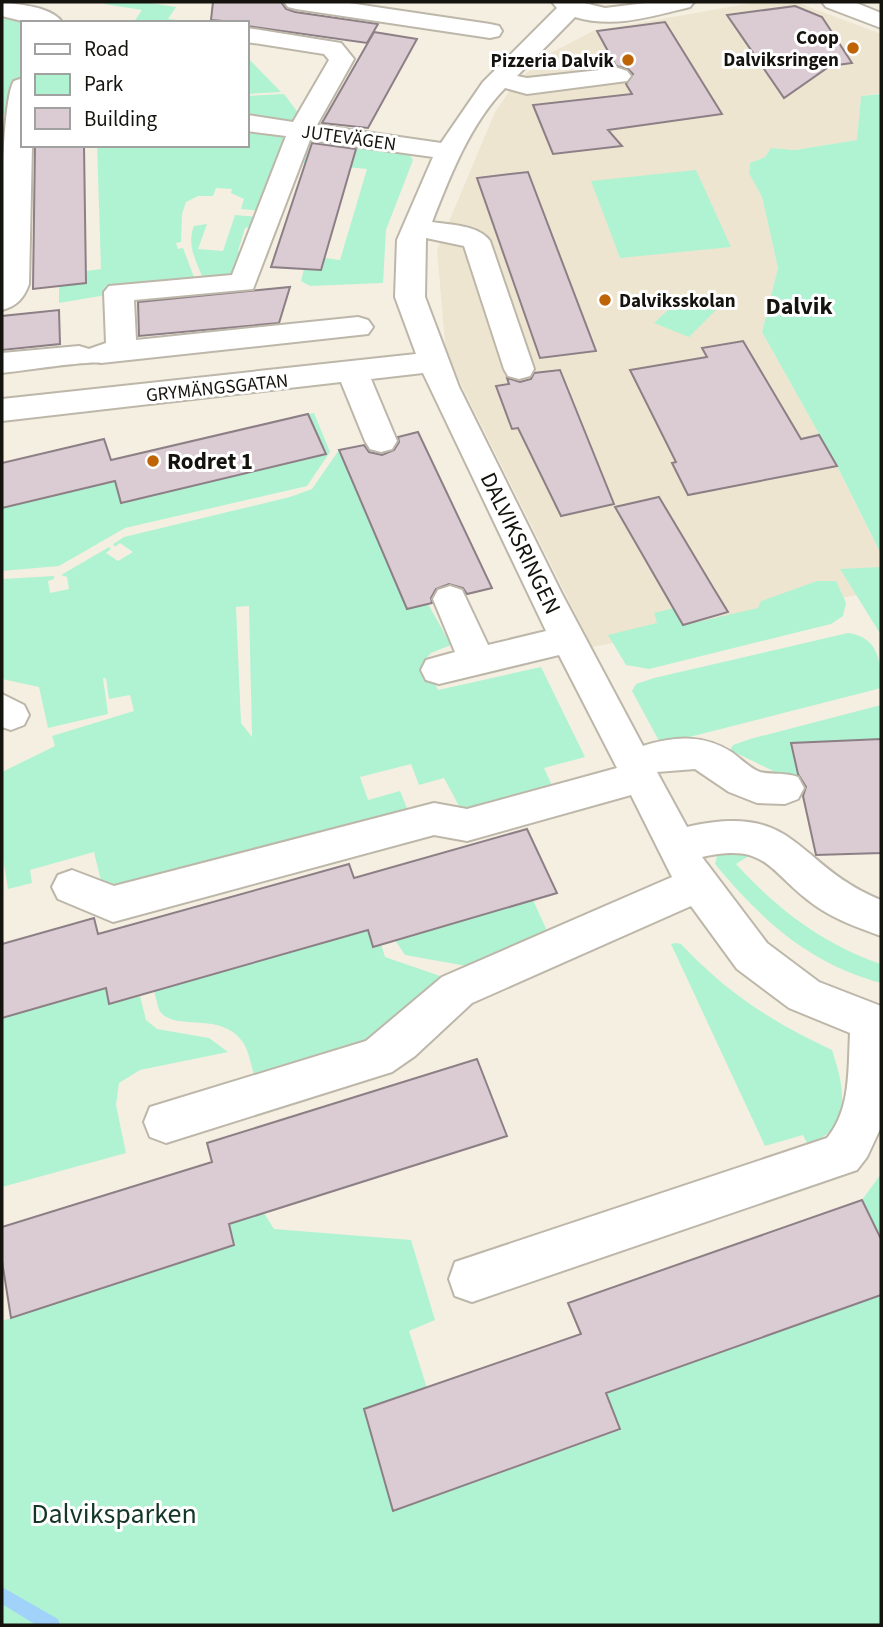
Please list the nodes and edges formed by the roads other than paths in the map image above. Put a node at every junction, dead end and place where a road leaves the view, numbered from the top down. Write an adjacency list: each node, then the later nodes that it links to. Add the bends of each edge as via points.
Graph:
1 (296, 2): 9 (street)
2 (620, 2): 5 (street, via 586,9)
3 (681, 2): 5 (street, via 606,15)
4 (834, 2): 8 (street)
5 (567, 5): 12 (street, DALVIKSRINGEN)
6 (2, 9): 7 (street)
7 (46, 21)
8 (881, 21)
9 (490, 31)
10 (248, 35): 16 (street, via 332,48 341,56)
11 (618, 76): 12 (street, via 527,86)
12 (499, 79): 17 (street, DALVIKSRINGEN, via 467,121)
13 (21, 94): 14 (street)
14 (14, 121): 19 (street, via 15,284)
15 (248, 122): 16 (street, JUTEVÄGEN)
16 (301, 130): 17 (street, JUTEVÄGEN); 22 (street, via 243,283 119,292)
17 (451, 152): 18 (street, DALVIKSRINGEN)
18 (415, 228): 23 (street, DALVIKSRINGEN, via 410,297); 25 (street, via 476,242)
19 (2, 301)
20 (358, 327): 21 (street)
21 (287, 334): 22 (street); 27 (street)
22 (101, 353): 24 (street)
23 (432, 362): 26 (street, GRYMÄNGSGATAN); 31 (street, DALVIKSRINGEN)
24 (2, 363)
25 (519, 369)
26 (353, 373): 27 (street, GRYMÄNGSGATAN); 29 (street)
27 (294, 379): 28 (street, GRYMÄNGSGATAN)
28 (2, 410)
29 (381, 441)
30 (450, 598): 32 (street)
31 (569, 639): 32 (street); 34 (street, DALVIKSRINGEN)
32 (477, 661): 33 (street)
33 (439, 670)
34 (637, 771): 35 (street, via 662,755 698,754 717,761 748,784); 36 (street, DALVIKSRINGEN); 38 (street, via 467,825 434,819 113,904)
35 (785, 788)
36 (677, 846): 37 (street, DALVIKSRINGEN); 39 (street, via 726,836 766,842 821,887 852,907)
37 (698, 884): 40 (street, DALVIKSRINGEN, via 752,956 804,995); 41 (street, via 457,990 435,1006 401,1044 377,1058)
38 (72, 887)
39 (881, 918)
40 (877, 1024): 42 (street, via 865,1113 855,1141 841,1155)
41 (166, 1122)
42 (472, 1279)

